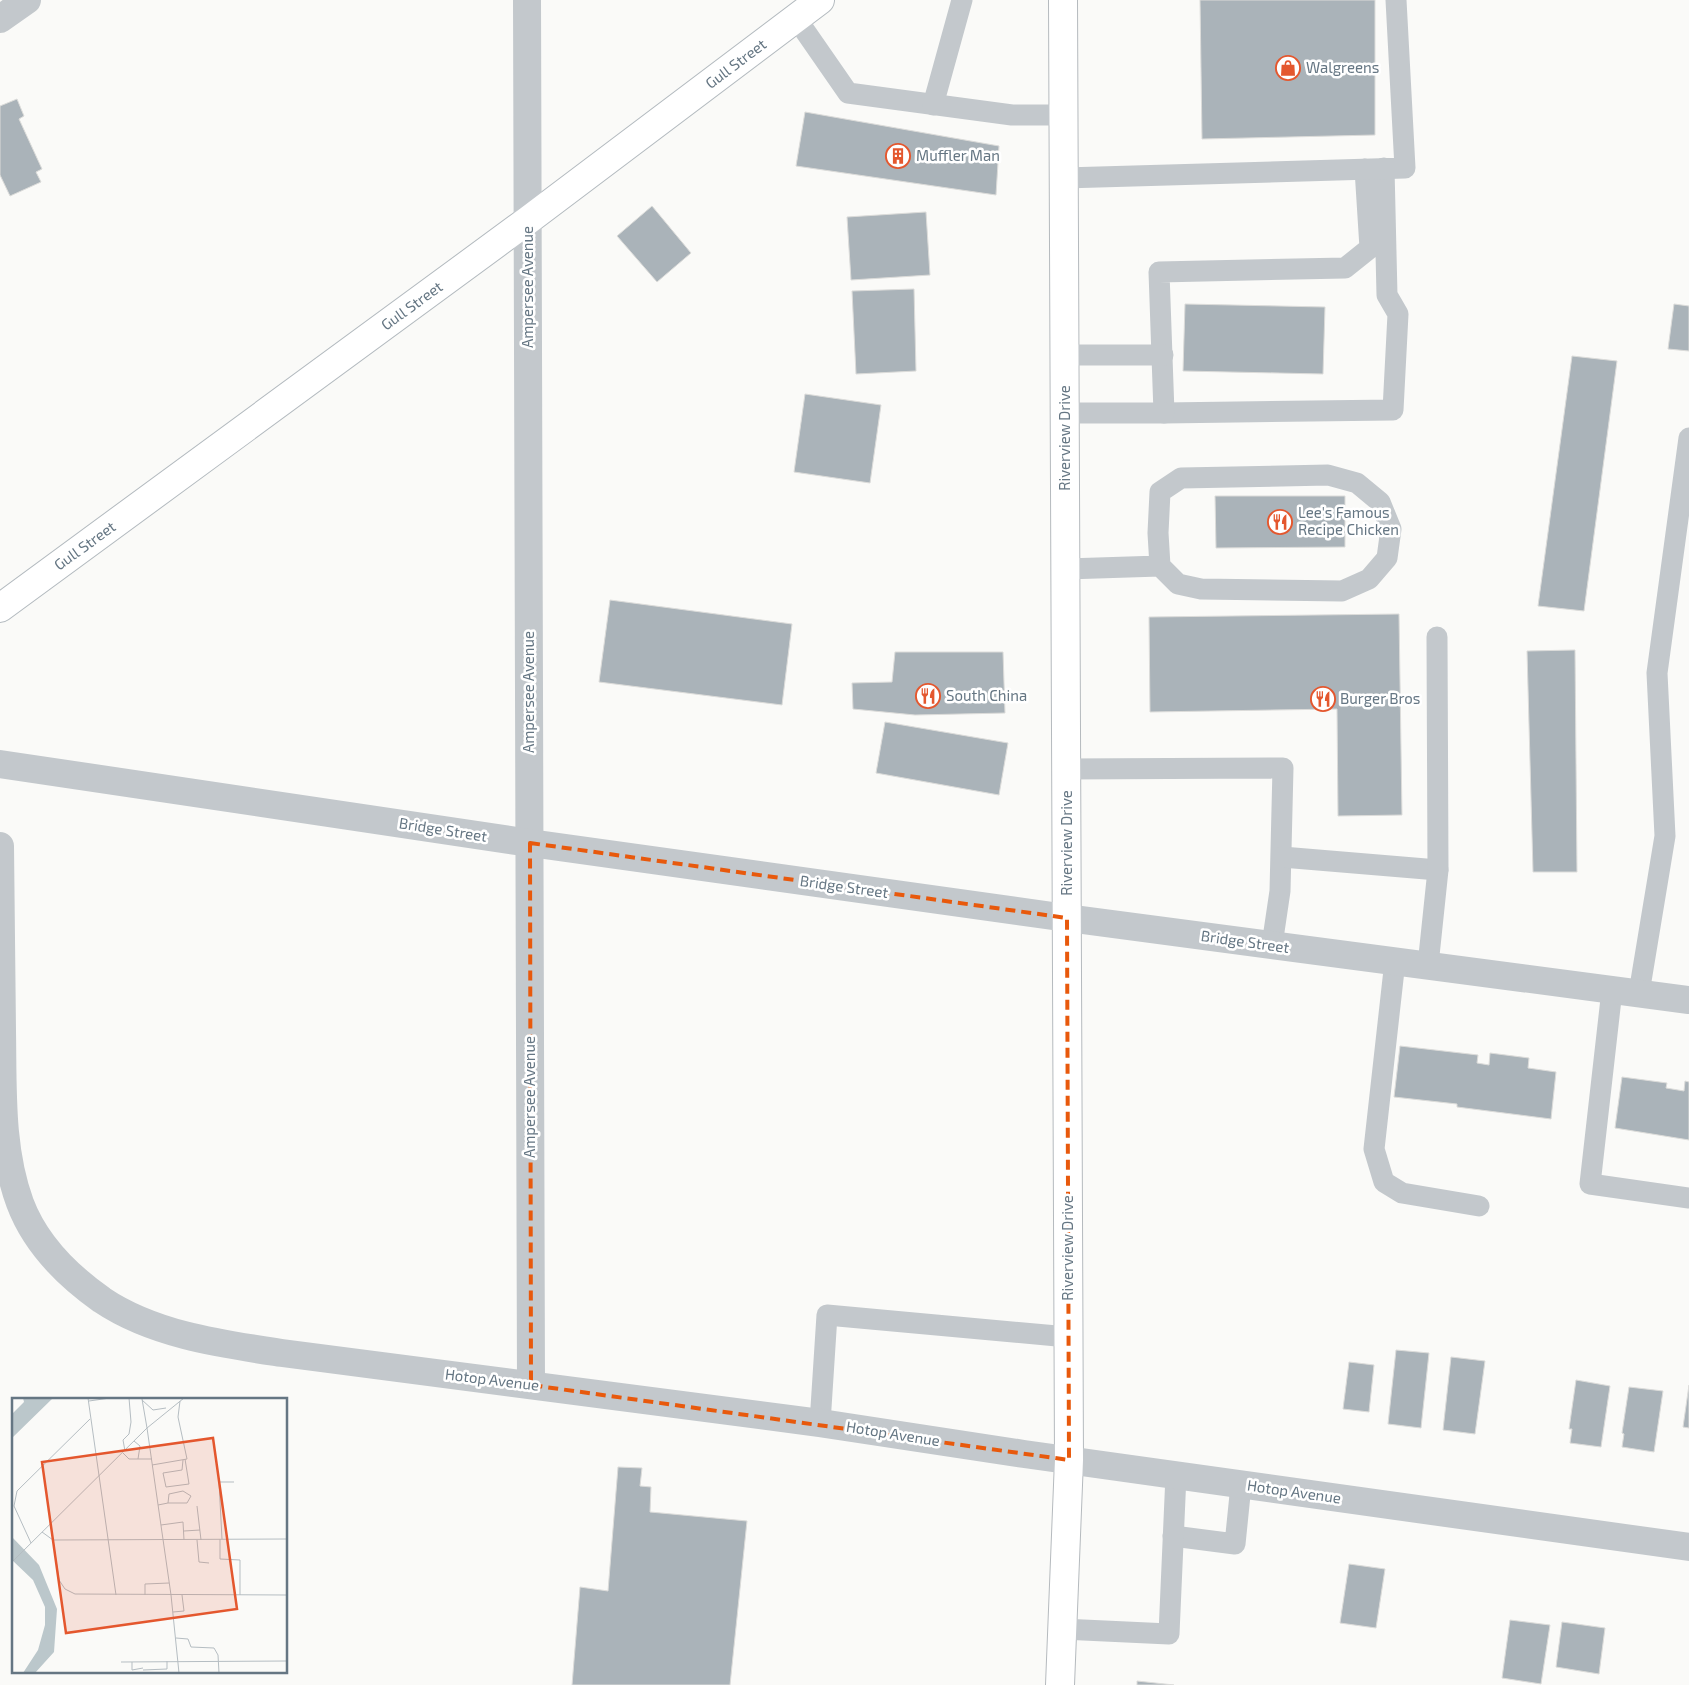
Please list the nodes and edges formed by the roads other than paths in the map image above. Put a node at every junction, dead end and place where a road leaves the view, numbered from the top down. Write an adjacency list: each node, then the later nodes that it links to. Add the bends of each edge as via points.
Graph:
1 (27, 0): 7 (street)
2 (527, 0): 12 (street, Ampersee Avenue)
3 (962, 0): 8 (lane)
4 (1063, 0): 9 (main road, Riverview Drive)
5 (1396, 0): 10 (lane, via 1405,168)
6 (811, 6): 8 (lane, via 848,93); 12 (main road, Gull Street)
7 (0, 19)
8 (933, 105): 9 (lane, via 1012,116)
9 (1064, 115): 11 (main road, Riverview Drive)
10 (1375, 169): 11 (lane); 14 (lane, via 1370,248 1345,268 1159,272); 16 (lane, via 1387,295 1398,314 1393,410)
11 (1064, 178): 13 (main road, Riverview Drive)
12 (527, 222): 20 (main road, Gull Street); 24 (street, Ampersee Avenue)
13 (1065, 355): 14 (lane); 15 (main road, Riverview Drive)
14 (1163, 355): 16 (lane)
15 (1065, 413): 16 (lane); 19 (main road, Riverview Drive)
16 (1164, 413)
17 (1689, 438): 33 (lane, via 1657,674 1665,836)
18 (1160, 566): 18 (lane, via 1160,492 1181,478 1328,475 1357,483 1380,502 1391,529 1387,558 1369,580 1342,591 1201,590 1178,584); 19 (lane)
19 (1066, 569): 23 (main road, Riverview Drive)
20 (0, 608)
21 (1437, 637): 27 (lane)
22 (0, 764): 24 (street, Bridge Street)
23 (1066, 769): 26 (lane, via 1282,768); 28 (main road, Riverview Drive)
24 (530, 843): 28 (street, Bridge Street); 38 (street, Ampersee Avenue)
25 (0, 846): 38 (street, Hotop Avenue, via 3,1106 8,1160 20,1203 35,1232 63,1267 103,1300 179,1333 226,1344)
26 (1282, 858): 27 (lane); 29 (lane)
27 (1438, 870): 31 (lane)
28 (1067, 918): 29 (street, Bridge Street); 37 (main road, Riverview Drive)
29 (1272, 945): 30 (street, Bridge Street)
30 (1395, 961): 31 (street, Bridge Street); 36 (lane, via 1374,1149 1384,1182 1402,1193)
31 (1428, 965): 32 (street, Bridge Street)
32 (1612, 990): 33 (street, Bridge Street); 35 (lane, via 1590,1184)
33 (1639, 993): 34 (street, Bridge Street)
34 (1689, 1000)
35 (1689, 1198)
36 (1480, 1206)
37 (1068, 1337): 39 (lane, via 827,1315); 40 (main road, Riverview Drive)
38 (531, 1385): 39 (street, Hotop Avenue)
39 (820, 1423): 40 (street, Hotop Avenue)
40 (1069, 1460): 41 (street, Hotop Avenue); 45 (main road, Riverview Drive)
41 (1176, 1475): 42 (street, Hotop Avenue); 43 (lane)
42 (1241, 1484): 43 (lane, via 1235,1544); 44 (street, Hotop Avenue)
43 (1173, 1536): 45 (lane, via 1169,1634)
44 (1689, 1547)
45 (1062, 1629): 46 (main road, Riverview Drive)
46 (1060, 1685)

